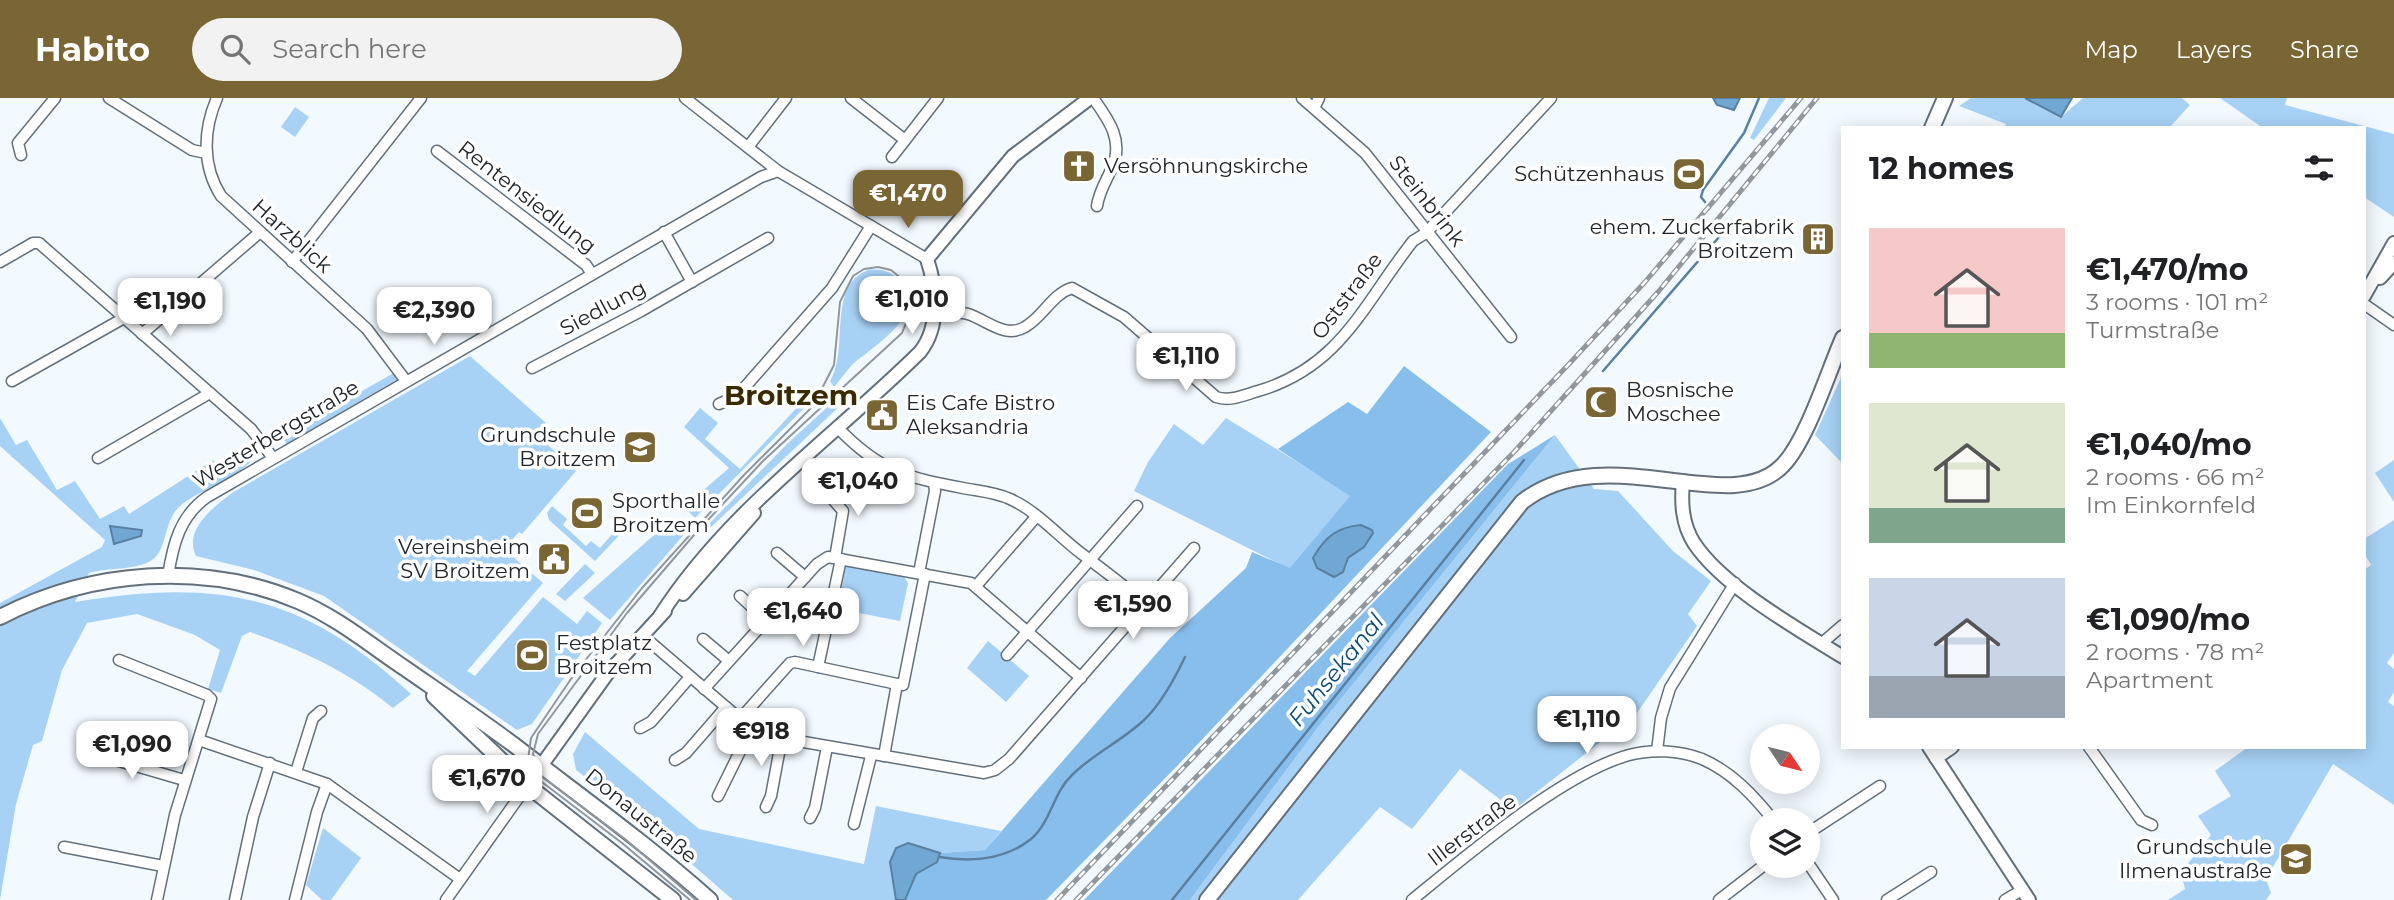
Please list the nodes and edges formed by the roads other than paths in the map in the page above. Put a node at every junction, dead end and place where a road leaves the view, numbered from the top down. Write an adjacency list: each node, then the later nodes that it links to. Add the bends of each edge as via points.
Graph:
1 (55, 98): 19 (street, via 18,143)
2 (109, 98): 18 (street, via 192,150)
3 (217, 98): 18 (street, Harzblick)
4 (421, 98): 31 (street)
5 (685, 98): 16 (street)
6 (786, 98): 16 (street)
7 (851, 98): 15 (street)
8 (938, 98): 15 (street)
9 (1091, 98): 22 (street, via 1107,117 1117,142); 29 (street, via 1013,156)
10 (1302, 98): 13 (street, Steinbrink)
11 (1551, 98): 26 (street)
12 (1945, 98): 14 (main road)
13 (1317, 103): 26 (street, Steinbrink, via 1365,153)
14 (1934, 126)
15 (905, 140): 20 (street)
16 (748, 147): 21 (street)
17 (437, 150): 33 (street, Rentensiedlung)
18 (206, 153): 25 (street, Harzblick, via 221,196)
19 (21, 155)
20 (892, 157)
21 (778, 171): 23 (street); 24 (street, Westerbergstraße)
22 (1097, 206)
23 (871, 226): 29 (street); 48 (street, via 832,288 737,396)
24 (664, 232): 33 (street, Westerbergstraße); 34 (street)
25 (259, 233): 31 (street, Harzblick); 41 (street)
26 (1426, 233): 38 (street, Oststraße, via 1413,241 1352,328 1328,354 1291,379 1227,399 1211,394 1124,317 1072,288 1017,330 994,327 964,313); 42 (street, Steinbrink)
27 (768, 238): 34 (street, Siedlung)
28 (2394, 243): 35 (street)
29 (927, 259): 38 (street)
30 (0, 262): 39 (street, via 39,243)
31 (292, 262): 46 (street, Harzblick, via 367,329)
32 (2394, 263): 36 (street)
33 (592, 274): 46 (street, Westerbergstraße)
34 (692, 282): 44 (street, Siedlung)
35 (2366, 292)
36 (2366, 294)
37 (2366, 305): 40 (street)
38 (935, 313): 49 (street, via 930,337 920,352)
39 (124, 318): 41 (street); 45 (street)
40 (2394, 325)
41 (142, 334): 47 (street)
42 (1511, 337)
43 (1841, 343): 52 (main road, via 1800,437 1780,468 1737,485)
44 (532, 368)
45 (12, 381)
46 (406, 381): 51 (street, Westerbergstraße)
47 (210, 393): 50 (street); 51 (street, via 261,440)
48 (719, 404)
49 (837, 427): 53 (street, via 882,467); 72 (street, via 715,544)
50 (98, 458)
51 (273, 458): 62 (street, Westerbergstraße, via 191,510 174,544)
52 (1683, 481): 64 (street, via 1681,506 1689,533 1707,558); 127 (main road, via 1586,474 1545,486 1522,502)
53 (934, 483): 56 (street, via 1004,496); 61 (street)
54 (828, 494): 59 (street, via 843,510)
55 (1137, 506): 60 (street)
56 (1036, 517): 60 (street); 65 (street)
57 (1194, 548): 67 (street)
58 (778, 553): 63 (street)
59 (838, 559): 61 (street); 63 (street, via 828,557); 79 (street)
60 (1090, 559): 67 (street); 71 (street)
61 (919, 573): 65 (street); 83 (street, via 925,574 903,685)
62 (168, 576): 68 (main road, via 74,589); 80 (main road, Donaustraße, via 239,583 297,601 348,628)
63 (805, 577): 69 (street)
64 (1735, 583): 74 (street); 95 (street, via 1670,688)
65 (976, 586): 71 (street)
66 (740, 596): 69 (street)
67 (1144, 604): 82 (street)
68 (0, 617)
69 (766, 620): 78 (street)
70 (1841, 627): 74 (street)
71 (1027, 631): 75 (street); 82 (street)
72 (642, 635): 81 (street); 101 (street, via 607,674)
73 (703, 639): 78 (street)
74 (1821, 644): 76 (street)
75 (1007, 655)
76 (1841, 656)
77 (119, 660): 91 (street, via 209,697)
78 (729, 661): 84 (street)
79 (818, 667): 83 (street); 87 (street, via 790,663)
80 (407, 670): 101 (main road, Donaustraße); 105 (main road, Donaustraße)
81 (690, 677): 84 (street); 89 (street)
82 (1081, 677): 98 (street, via 995,771 971,773)
83 (897, 684): 98 (street)
84 (704, 689): 85 (street)
85 (726, 707): 87 (street); 99 (street)
86 (321, 710): 102 (street, via 313,718)
87 (740, 719): 88 (street)
88 (752, 727): 90 (street); 107 (street)
89 (640, 729)
90 (782, 737): 92 (street); 108 (street)
91 (199, 740): 100 (street); 103 (street)
92 (827, 747): 97 (street); 110 (street)
93 (2090, 749): 113 (street, via 2141,820)
94 (1932, 750): 120 (street)
95 (1657, 751): 109 (street, Illerstraße, via 1688,755 1724,771); 128 (street, Illerstraße, via 1608,763 1566,785)
96 (88, 752): 103 (street)
97 (871, 756): 98 (street); 111 (street)
98 (884, 756)
99 (675, 760)
100 (270, 763): 102 (street); 122 (street)
101 (541, 766): 105 (street); 126 (main road, Donaustraße)
102 (296, 772): 104 (street)
103 (184, 780): 115 (street)
104 (327, 784): 119 (street); 123 (street)
105 (527, 785): 119 (street); 125 (main road, Donaustraße)
106 (1880, 786): 112 (street)
107 (718, 796)
108 (766, 807)
109 (1763, 808)
110 (810, 818)
111 (854, 824)
112 (1820, 825)
113 (2152, 825)
114 (64, 847): 115 (street)
115 (163, 866): 121 (street)
116 (1931, 872): 131 (street)
117 (1750, 876): 129 (street)
118 (1818, 878): 130 (street)
119 (460, 879): 124 (street)
120 (2026, 895): 132 (street)
121 (157, 900)
122 (235, 900)
123 (295, 900)
124 (446, 900)
125 (673, 900)
126 (710, 900)
127 (1207, 900)
128 (1412, 900)
129 (1719, 900)
130 (1833, 900)
131 (1887, 900)
132 (2005, 900)

